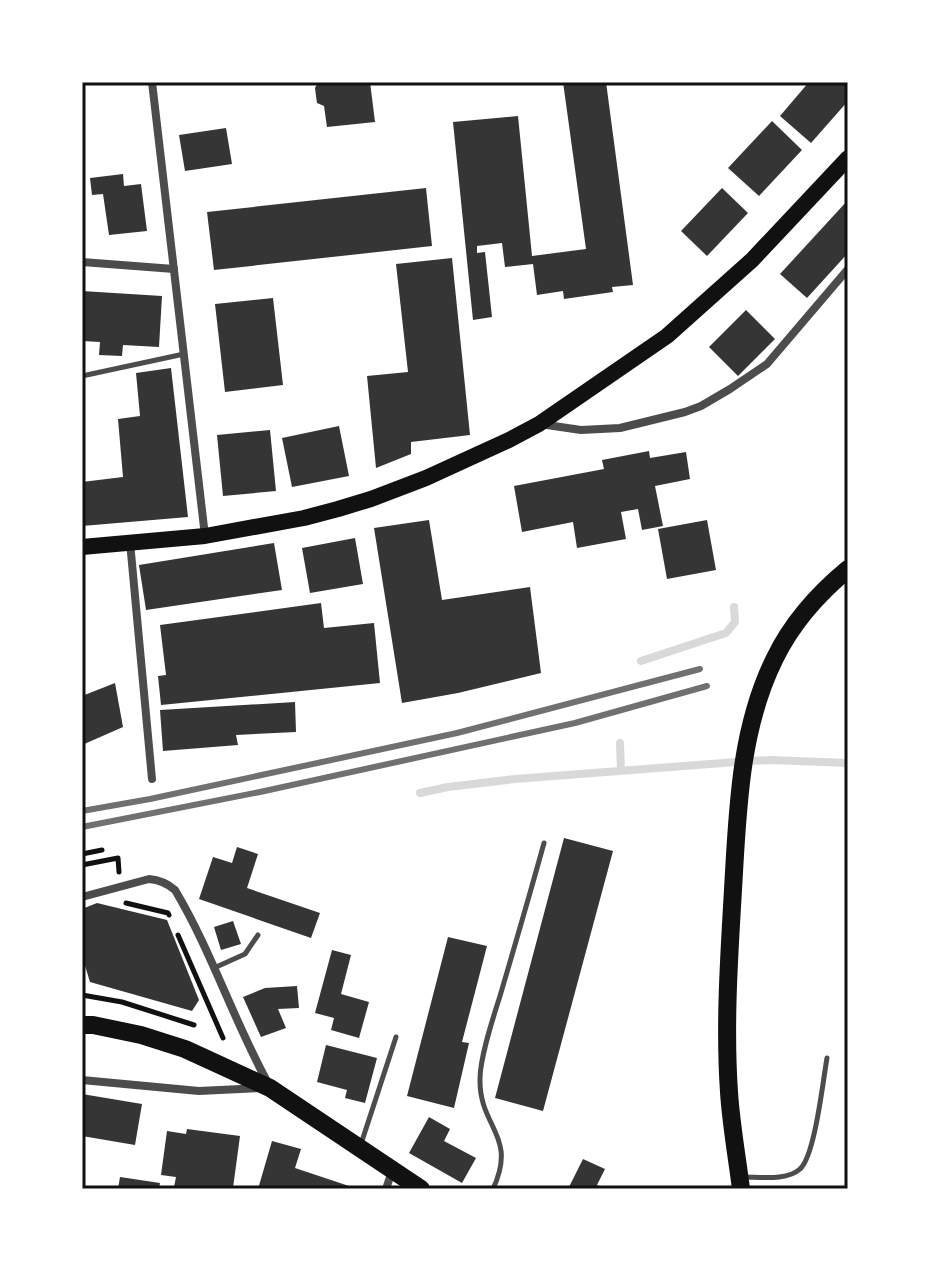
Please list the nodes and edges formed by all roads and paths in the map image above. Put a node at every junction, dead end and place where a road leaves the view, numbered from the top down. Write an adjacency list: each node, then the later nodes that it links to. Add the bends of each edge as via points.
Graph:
1 (152, 82): 4 (street)
2 (848, 158): 8 (main road, via 752,260 667,336)
3 (82, 262): 4 (street)
4 (174, 269): 6 (street)
5 (848, 269): 8 (street, via 767,364 701,406 620,428)
6 (184, 354): 7 (lane); 9 (street)
7 (82, 376)
8 (539, 424): 9 (main road, via 371,499)
9 (205, 536): 10 (main road)
10 (130, 542): 11 (main road); 13 (street)
11 (82, 547)
12 (848, 569): 31 (main road, via 800,619 775,657 751,726 733,877 727,1022)
13 (152, 779)
14 (544, 843): 34 (lane, via 481,1070 484,1111 502,1146)
15 (102, 850): 16 (path)
16 (82, 854)
17 (82, 897): 20 (street, via 149,879 167,883)
18 (120, 902): 25 (path, via 168,913)
19 (258, 935): 20 (lane, via 245,954)
20 (214, 968): 28 (street)
21 (82, 995): 23 (path)
22 (82, 1025): 28 (main road, via 185,1049)
23 (194, 1025)
24 (396, 1037): 29 (lane)
25 (223, 1038)
26 (827, 1058): 31 (lane, via 810,1155 800,1170)
27 (82, 1080): 28 (street, via 199,1091)
28 (270, 1088): 29 (main road)
29 (360, 1149): 30 (main road)
30 (393, 1171): 32 (street); 33 (main road)
31 (740, 1183)
32 (386, 1189)
33 (421, 1189)
34 (493, 1189)

